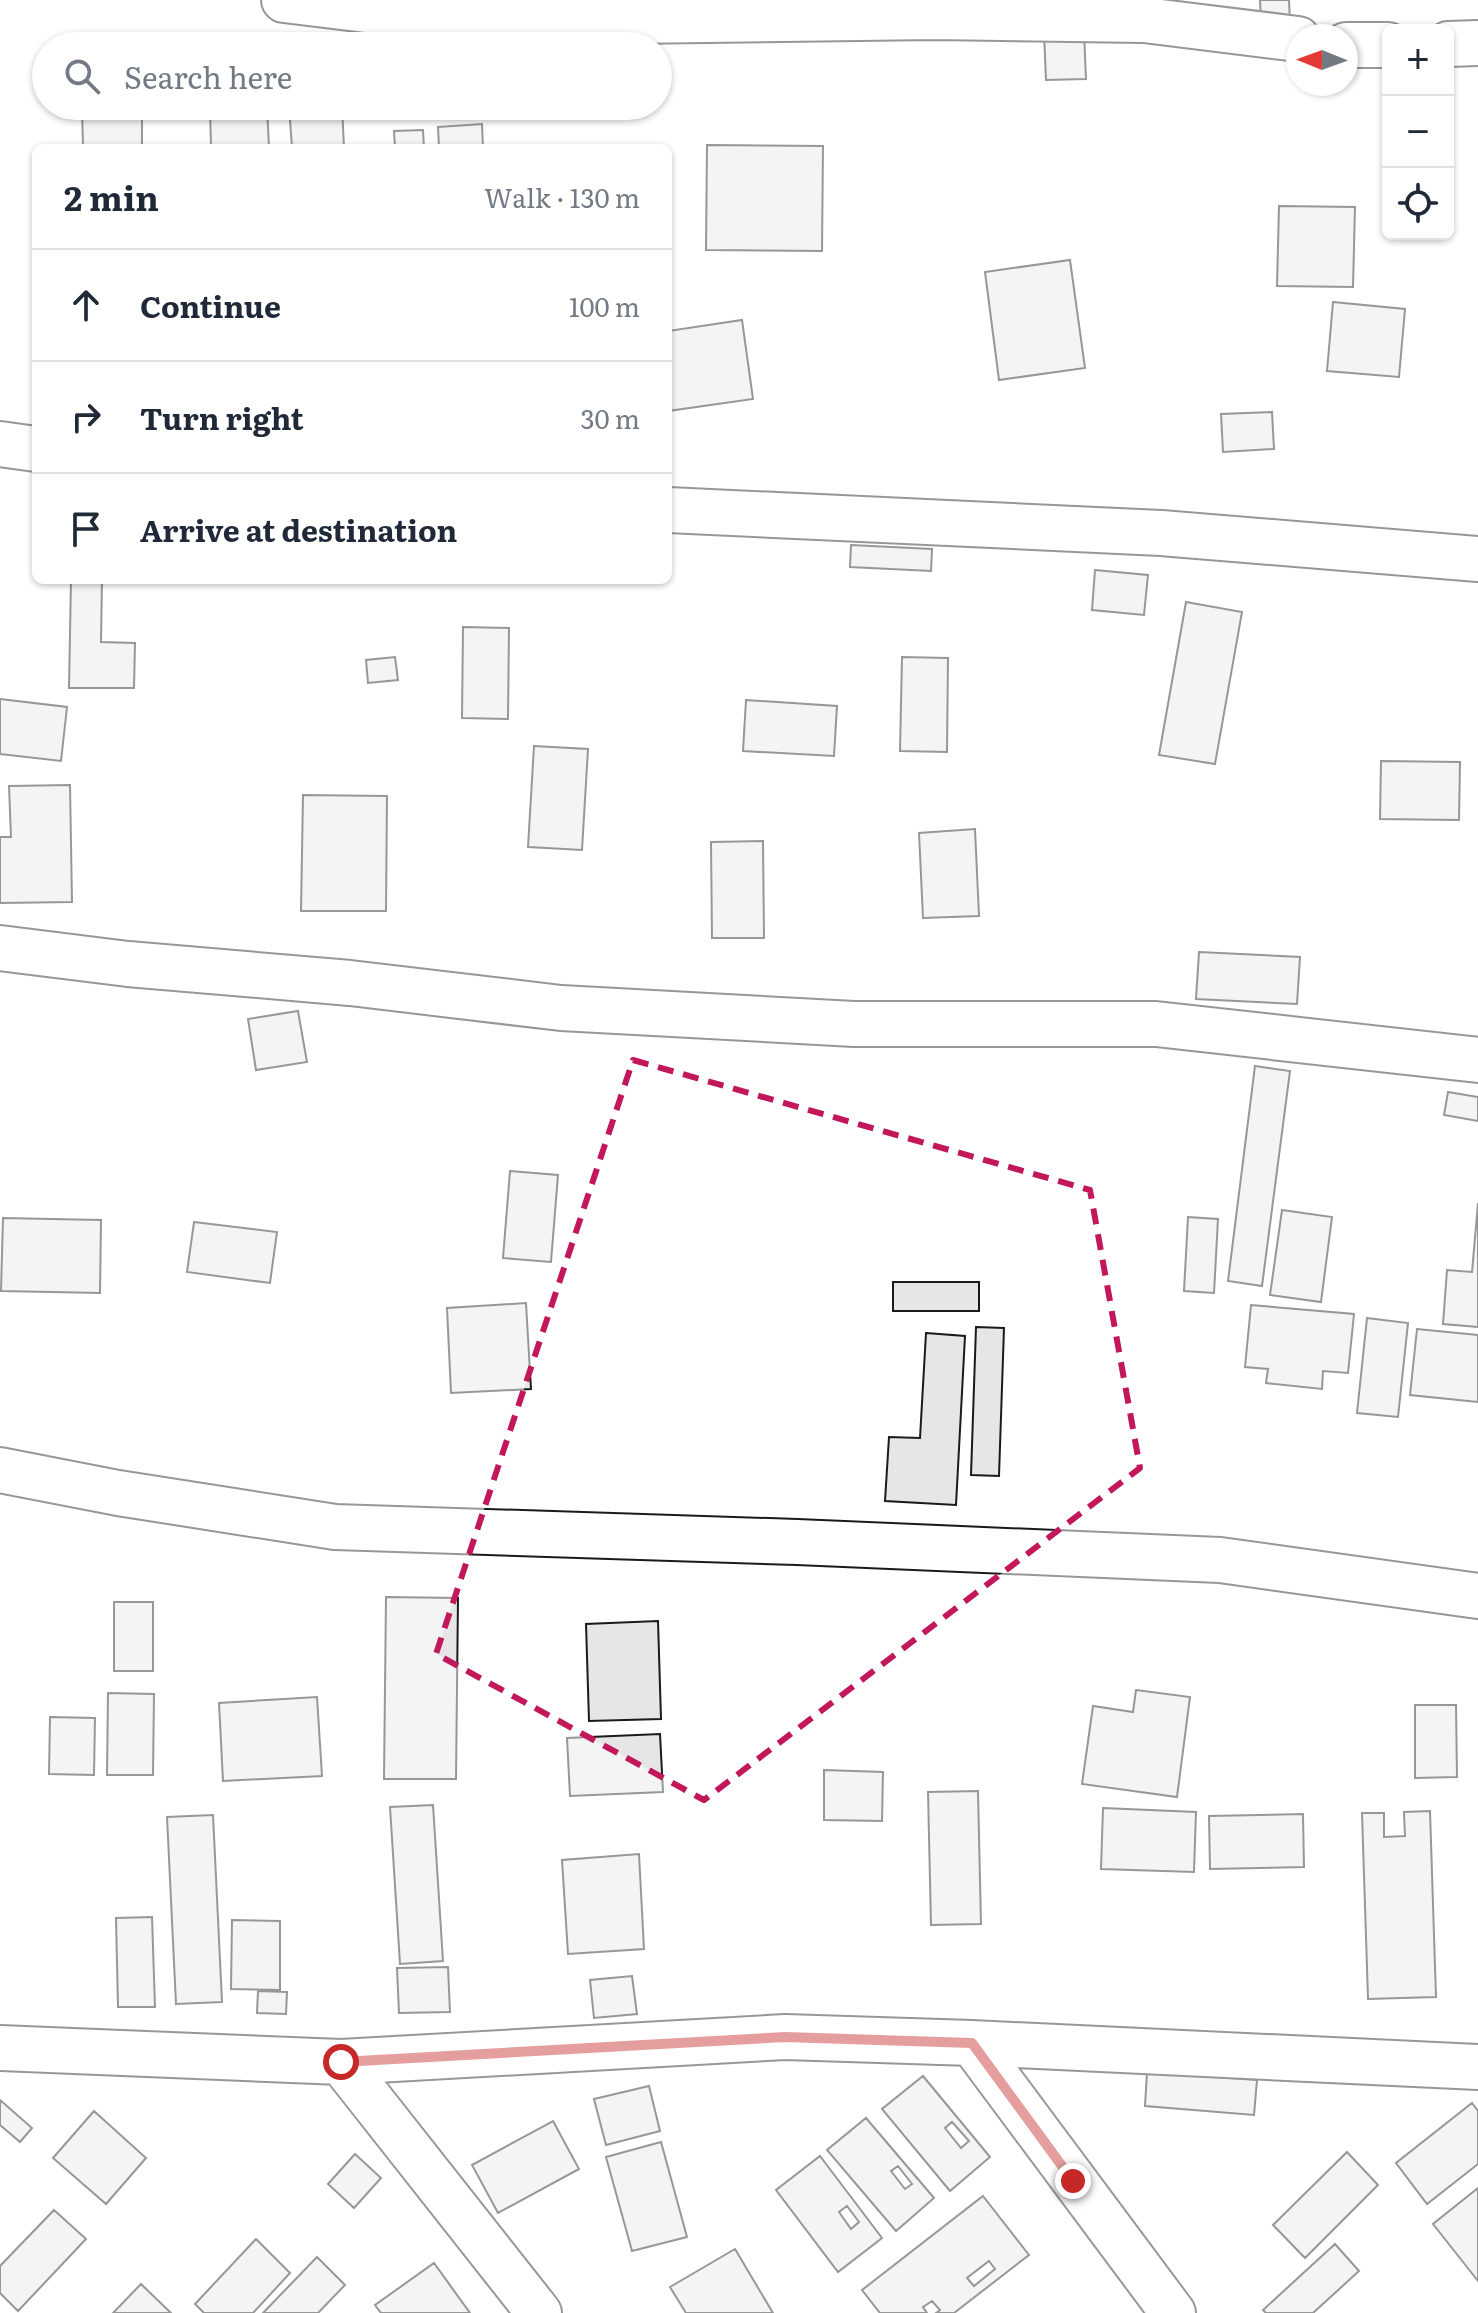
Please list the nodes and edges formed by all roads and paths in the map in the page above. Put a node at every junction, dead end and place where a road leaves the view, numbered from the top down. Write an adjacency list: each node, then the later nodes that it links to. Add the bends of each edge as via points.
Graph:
1 (284, 0): 2 (street, via 423,17 554,22 1144,20)
2 (1286, 38)
3 (1478, 43): 4 (street)
4 (1454, 44)
5 (1358, 45): 6 (street)
6 (1382, 45)
7 (0, 444): 8 (street)
8 (32, 448)
9 (672, 510): 10 (street, via 1161,533)
10 (1478, 559)
11 (0, 948): 12 (street, via 561,1008 854,1024 1156,1024)
12 (1478, 1060)
13 (0, 1470): 14 (street, via 335,1527 1220,1560)
14 (1478, 1596)
15 (972, 2043): 17 (street, via 785,2037); 18 (street); 20 (street)
16 (0, 2048): 17 (street)
17 (341, 2062): 19 (street)
18 (1478, 2067)
19 (539, 2313)
20 (1173, 2313)

